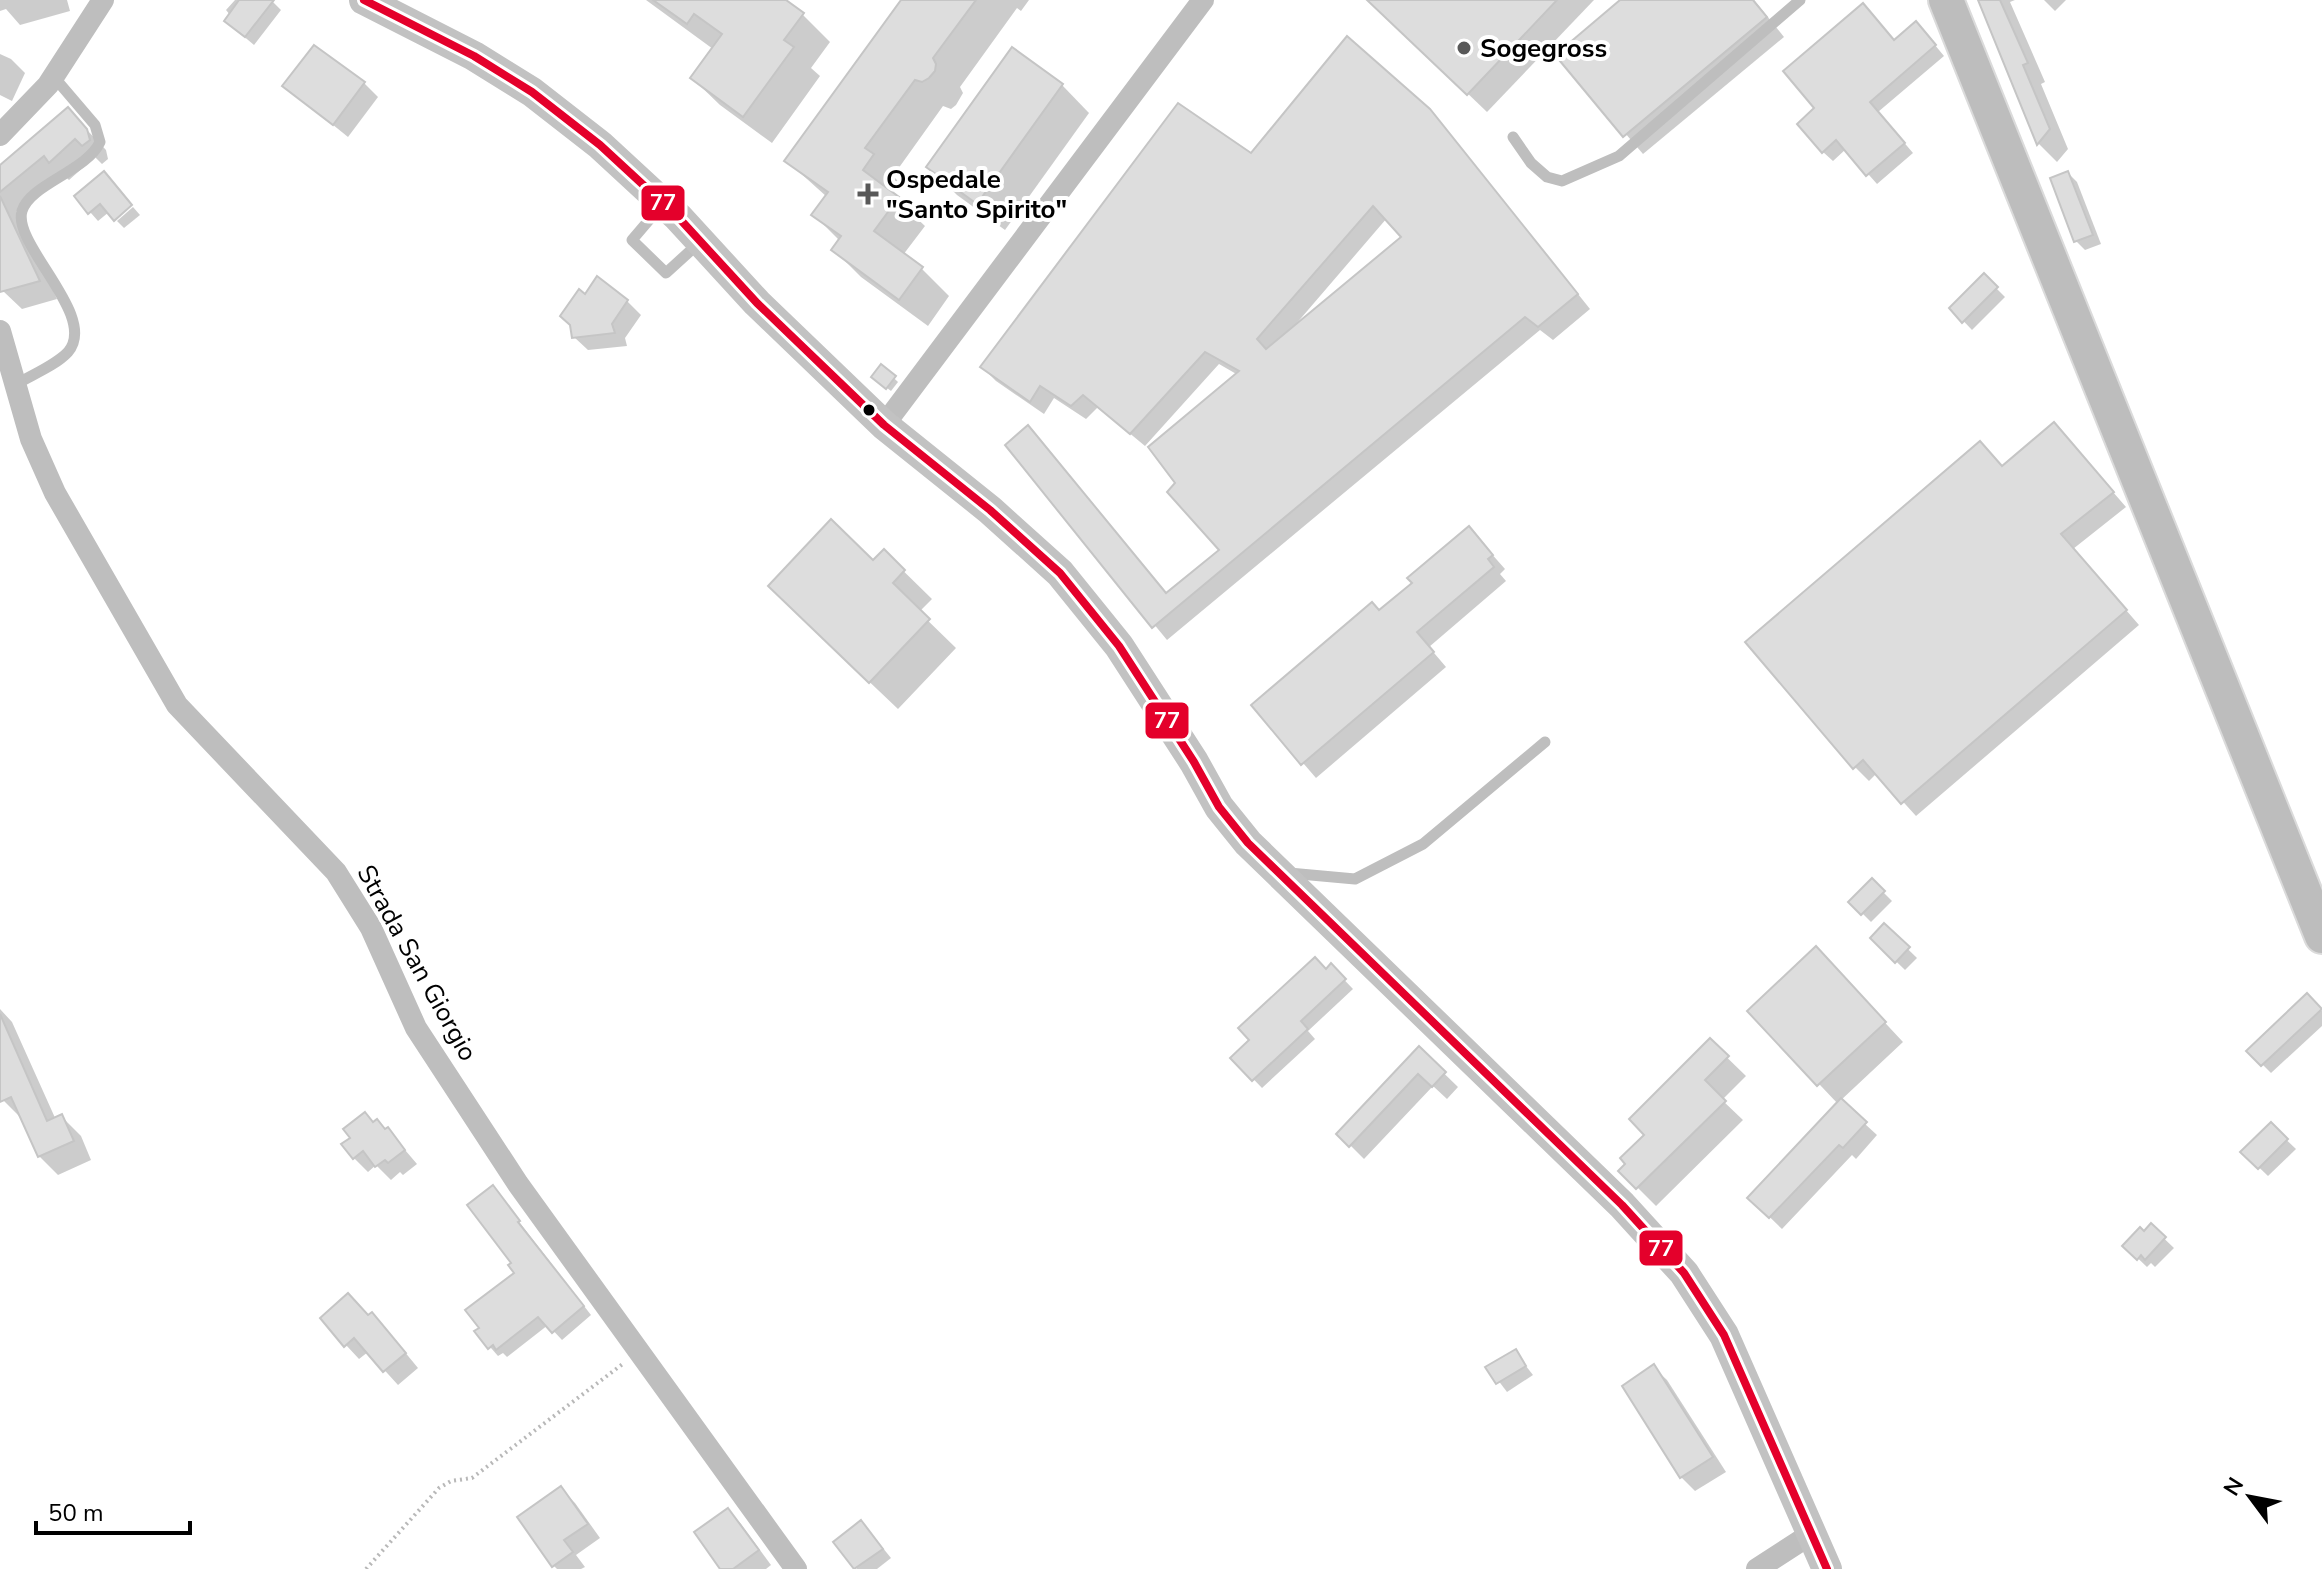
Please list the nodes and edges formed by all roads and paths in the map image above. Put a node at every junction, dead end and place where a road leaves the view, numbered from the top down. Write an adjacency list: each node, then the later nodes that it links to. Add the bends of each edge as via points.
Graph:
1 (103, 0): 6 (street)
2 (364, 0): 9 (street, via 532,92)
3 (1203, 0): 13 (street)
4 (1800, 0): 8 (lane, via 1619,156 1562,181 1547,177 1531,163)
5 (1946, 0): 16 (main road)
6 (54, 77): 7 (street); 12 (lane, via 95,125 100,142 92,155 32,196 22,210 22,227 64,300 74,338 62,357)
7 (0, 135)
8 (1513, 137)
9 (664, 202): 10 (street); 10 (lane, via 632,240 666,273)
10 (701, 241): 13 (street, via 757,303)
11 (0, 331): 12 (street, Strada San Giorgio)
12 (15, 385): 17 (street, Strada San Giorgio, via 55,493 177,705 336,872 371,928 416,1028 518,1184)
13 (884, 425): 15 (street, via 1060,573 1119,646 1219,807)
14 (1545, 742): 15 (lane, via 1423,844 1355,879)
15 (1277, 872): 18 (street, via 1622,1205 1684,1273 1724,1335)
16 (2322, 936)
17 (639, 1352): 19 (path, via 472,1478 439,1488); 20 (street, Strada San Giorgio)
18 (1811, 1534): 21 (street); 22 (street)
19 (366, 1569)
20 (796, 1569)
21 (1757, 1569)
22 (1827, 1569)

